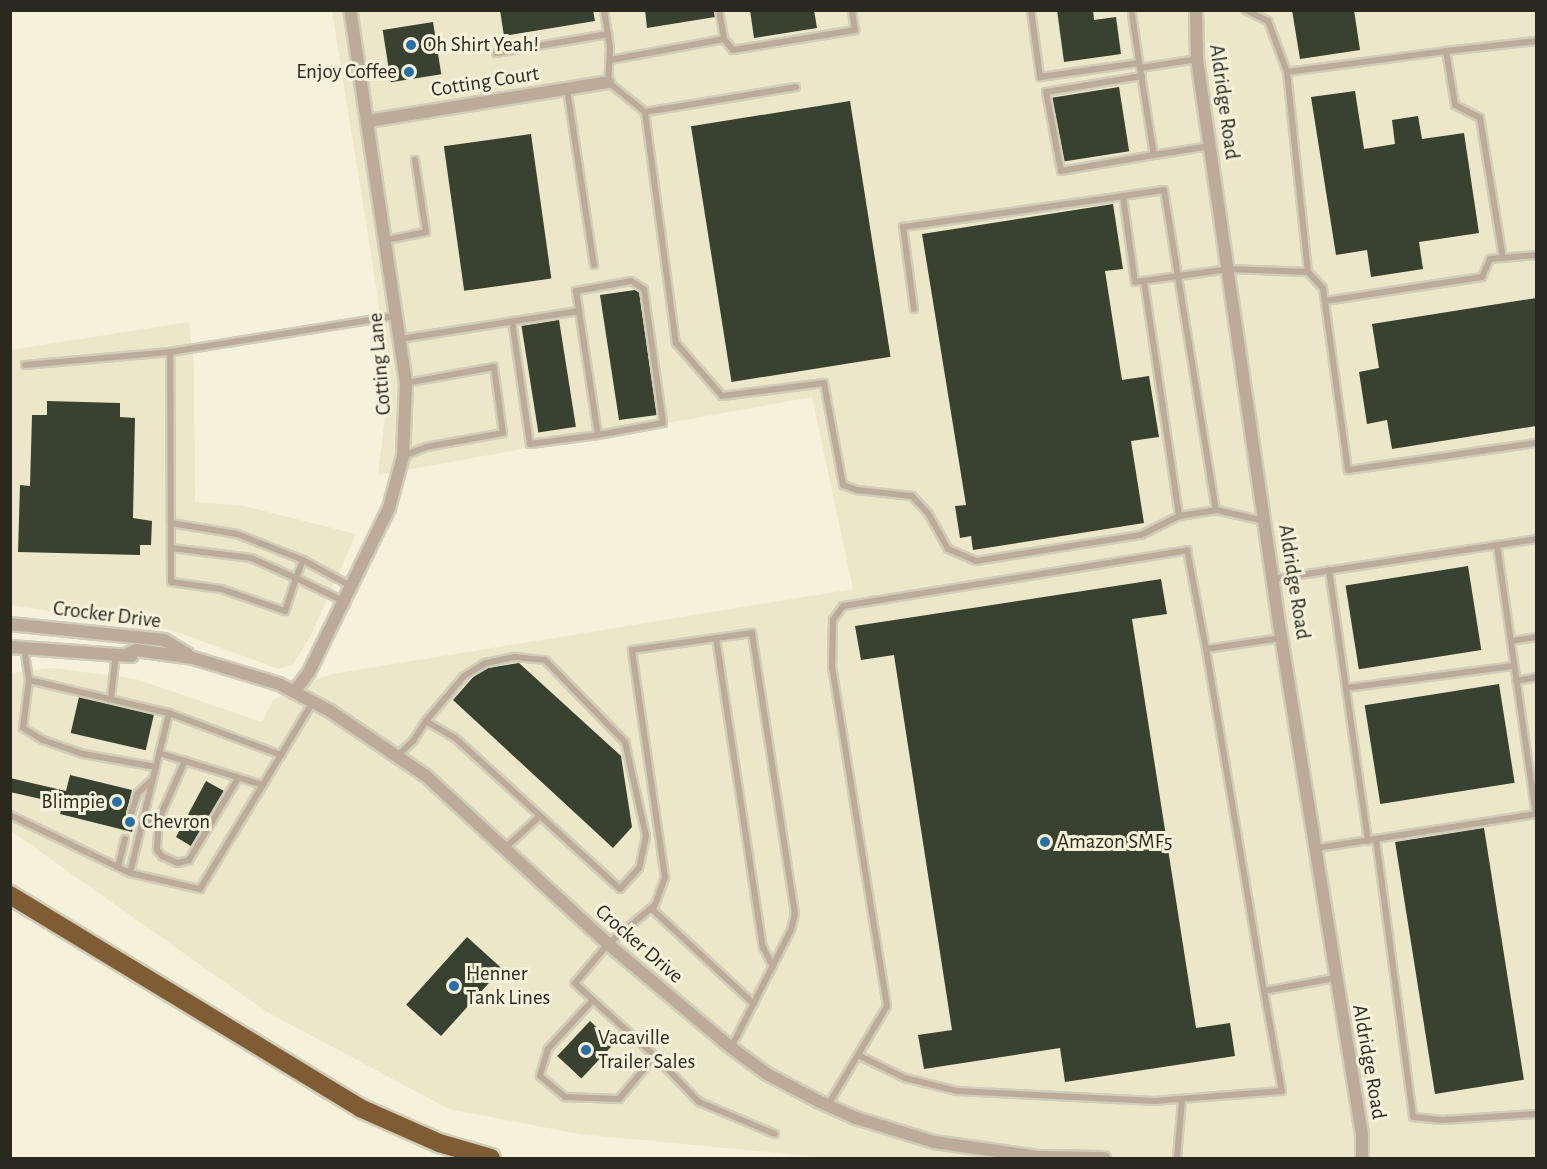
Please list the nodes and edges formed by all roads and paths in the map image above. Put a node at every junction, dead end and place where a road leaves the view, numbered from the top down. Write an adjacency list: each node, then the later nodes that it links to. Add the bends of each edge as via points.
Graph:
1 (350, 10): 23 (street, Cotting Lane)
2 (604, 10): 9 (lane)
3 (719, 10): 10 (lane)
4 (852, 10): 10 (lane, via 855,30 733,50)
5 (1031, 10): 16 (lane, via 1040,77)
6 (1196, 10): 14 (street, Aldridge Road)
7 (1245, 10): 17 (lane, via 1268,21)
8 (1132, 14): 16 (lane)
9 (608, 34): 13 (lane); 15 (lane)
10 (724, 39): 15 (lane)
11 (1536, 41): 12 (lane)
12 (1446, 51): 17 (lane); 30 (lane, via 1455,105 1480,118)
13 (496, 53)
14 (1197, 59): 16 (lane); 24 (street, Aldridge Road)
15 (610, 60): 19 (lane)
16 (1140, 66): 18 (lane)
17 (1287, 72): 33 (lane)
18 (1142, 76): 25 (lane); 25 (lane, via 1046,92 1061,171)
19 (608, 82): 21 (street, Cotting Court); 22 (lane)
20 (796, 87): 22 (lane)
21 (567, 89): 23 (street, Cotting Court); 31 (lane)
22 (645, 112): 49 (lane, via 676,343 722,396 824,383 843,485 912,496 928,513 948,549 976,561 1141,535)
23 (368, 121): 28 (street, Cotting Lane)
24 (1210, 146): 25 (lane); 32 (street, Aldridge Road)
25 (1154, 156)
26 (415, 160): 28 (lane, via 426,232)
27 (1123, 196): 34 (lane, via 1164,190); 35 (lane, via 1135,282); 37 (lane, via 903,227)
28 (386, 240): 39 (street, Cotting Lane)
29 (1536, 255): 30 (lane)
30 (1503, 258): 36 (lane, via 1490,259 1482,278)
31 (594, 265)
32 (1229, 269): 33 (lane); 34 (lane); 50 (street, Aldridge Road)
33 (1308, 272): 36 (lane, via 1323,288)
34 (1177, 276): 35 (lane); 48 (lane)
35 (1144, 281): 49 (lane)
36 (1325, 301): 46 (lane, via 1348,470)
37 (914, 309)
38 (579, 311): 40 (lane); 45 (lane); 45 (lane, via 576,291 631,281 644,289 663,423)
39 (397, 316): 41 (street, Cotting Lane); 42 (lane)
40 (512, 321): 41 (lane); 45 (lane, via 530,444)
41 (400, 339): 44 (street, Cotting Lane)
42 (170, 352): 43 (lane); 51 (lane)
43 (25, 365)
44 (406, 383): 47 (street, Cotting Lane); 47 (lane, via 494,367 503,433 426,447)
45 (598, 435)
46 (1536, 443)
47 (403, 456): 59 (street, Cotting Lane, via 389,508)
48 (1216, 510): 49 (lane); 50 (lane)
49 (1179, 516)
50 (1265, 521): 58 (street, Aldridge Road)
51 (171, 523): 54 (lane); 55 (lane, via 237,534)
52 (1536, 539): 53 (lane)
53 (1497, 545): 56 (lane); 65 (lane)
54 (171, 548): 57 (lane, via 251,558); 57 (lane, via 171,582 221,589 285,611)
55 (303, 560): 57 (lane); 59 (lane)
56 (1329, 570): 58 (lane); 75 (lane)
57 (296, 578): 60 (lane)
58 (1273, 579): 64 (street, Aldridge Road)
59 (349, 585): 60 (street, Cotting Lane)
60 (341, 600): 76 (street, Cotting Lane, via 309,672)
61 (10, 624): 70 (street, Crocker Drive, via 164,640)
62 (1536, 637): 65 (lane)
63 (716, 638): 105 (lane, via 632,650 664,877); 107 (lane, via 763,947); 107 (lane, via 752,633 795,913)
64 (1282, 638): 68 (lane); 101 (street, Aldridge Road)
65 (1511, 641): 71 (lane)
66 (10, 646): 67 (street, Crocker Drive)
67 (24, 648): 69 (street, Crocker Drive); 73 (lane)
68 (1206, 648): 109 (lane); 113 (lane, via 1187,550 843,606 833,620 832,668 887,1006)
69 (121, 655): 70 (street, Crocker Drive, via 171,661); 77 (lane)
70 (193, 658): 76 (street, Crocker Drive)
71 (1514, 666): 74 (lane); 75 (lane)
72 (1536, 677): 74 (lane)
73 (29, 680): 77 (lane); 87 (lane, via 22,728 83,754)
74 (1516, 681): 86 (lane)
75 (1346, 688): 99 (lane)
76 (294, 692): 78 (street, Crocker Drive)
77 (111, 697): 79 (lane)
78 (313, 702): 82 (lane); 83 (street, Crocker Drive)
79 (169, 713): 81 (lane); 82 (lane)
80 (426, 721): 83 (lane); 95 (lane, via 455,738); 95 (lane, via 464,676 486,663 515,657 545,660 625,742 646,836 639,868 620,889)
81 (159, 753): 84 (lane); 87 (lane)
82 (281, 755): 90 (lane)
83 (396, 756): 100 (street, Crocker Drive, via 426,776)
84 (185, 761): 88 (lane); 96 (lane)
85 (1536, 761): 86 (lane)
86 (1529, 763): 91 (lane)
87 (156, 767): 89 (lane)
88 (238, 778): 90 (lane); 96 (lane, via 189,860 178,863 157,850)
89 (153, 779): 92 (lane, via 138,793); 97 (lane)
90 (263, 786): 103 (lane, via 200,889)
91 (1535, 800): 93 (lane)
92 (131, 814)
93 (1536, 814): 99 (lane)
94 (10, 815): 102 (lane)
95 (539, 817): 100 (lane)
96 (159, 819): 97 (lane)
97 (142, 824): 103 (lane)
98 (125, 839): 102 (lane)
99 (1372, 840): 101 (lane); 117 (lane, via 1413,1117 1442,1120)
100 (505, 848): 106 (street, Crocker Drive)
101 (1317, 848): 108 (street, Aldridge Road)
102 (118, 867): 103 (lane)
103 (130, 873)
104 (10, 895): 119 (highway, via 360,1108 439,1143)
105 (652, 909): 106 (lane); 111 (lane)
106 (608, 944): 110 (lane, via 575,983); 112 (street, Crocker Drive)
107 (773, 967): 111 (lane)
108 (1335, 978): 109 (lane); 122 (street, Aldridge Road, via 1362,1134)
109 (1264, 991): 115 (lane, via 1282,1091)
110 (593, 1000): 114 (lane); 114 (lane, via 548,1049 540,1077 565,1097 619,1099)
111 (754, 1004): 112 (lane)
112 (731, 1048): 116 (street, Crocker Drive, via 767,1074)
113 (858, 1055): 115 (lane, via 905,1078 957,1091); 116 (lane)
114 (655, 1056): 118 (lane, via 699,1102)
115 (1182, 1100): 121 (lane)
116 (828, 1106): 120 (street, Crocker Drive, via 934,1142 1040,1157)
117 (1536, 1114)
118 (775, 1134)
119 (491, 1158)
120 (1104, 1158)
121 (1177, 1158)
122 (1362, 1158)

